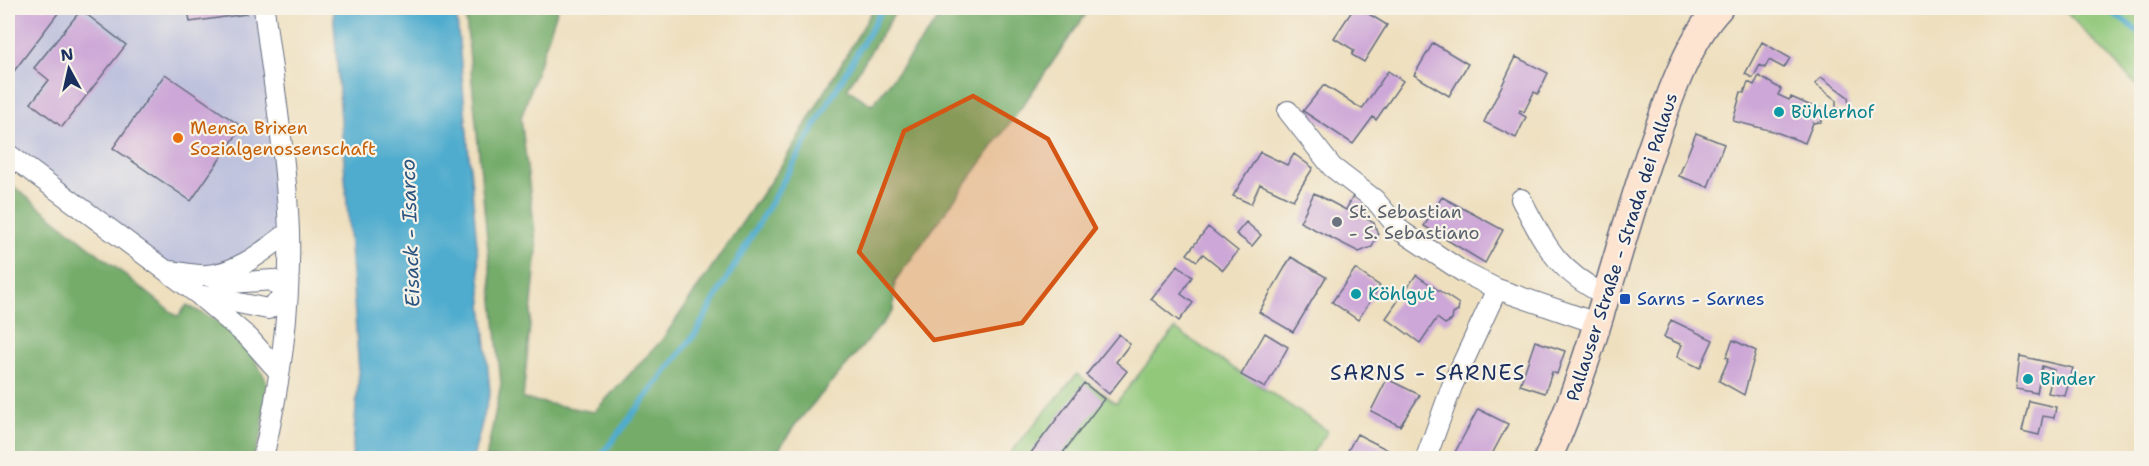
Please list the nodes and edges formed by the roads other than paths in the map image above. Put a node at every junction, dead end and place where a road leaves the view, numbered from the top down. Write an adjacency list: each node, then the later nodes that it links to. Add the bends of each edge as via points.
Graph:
1 (264, 8): 6 (street)
2 (1719, 8): 12 (street, Pallauser Straße - Strada dei Pallaus, via 1686,61 1668,102)
3 (1288, 111): 9 (street, via 1332,167 1375,200 1401,231 1463,272)
4 (8, 154): 7 (street)
5 (1521, 199): 12 (street, via 1550,252 1568,272)
6 (289, 231): 8 (street, via 256,256); 11 (street)
7 (169, 271): 8 (street); 10 (street)
8 (206, 276): 11 (street, via 231,283 273,280)
9 (1497, 289): 13 (street); 16 (street, via 1452,386)
10 (199, 295): 11 (street, via 268,309); 14 (street, via 249,338)
11 (286, 296): 14 (street)
12 (1605, 296): 13 (street, Pallauser Straße - Strada dei Pallaus)
13 (1596, 323): 17 (street, Pallauser Straße - Strada dei Pallaus, via 1567,416)
14 (279, 372): 15 (street)
15 (263, 459)
16 (1426, 459)
17 (1548, 459)

